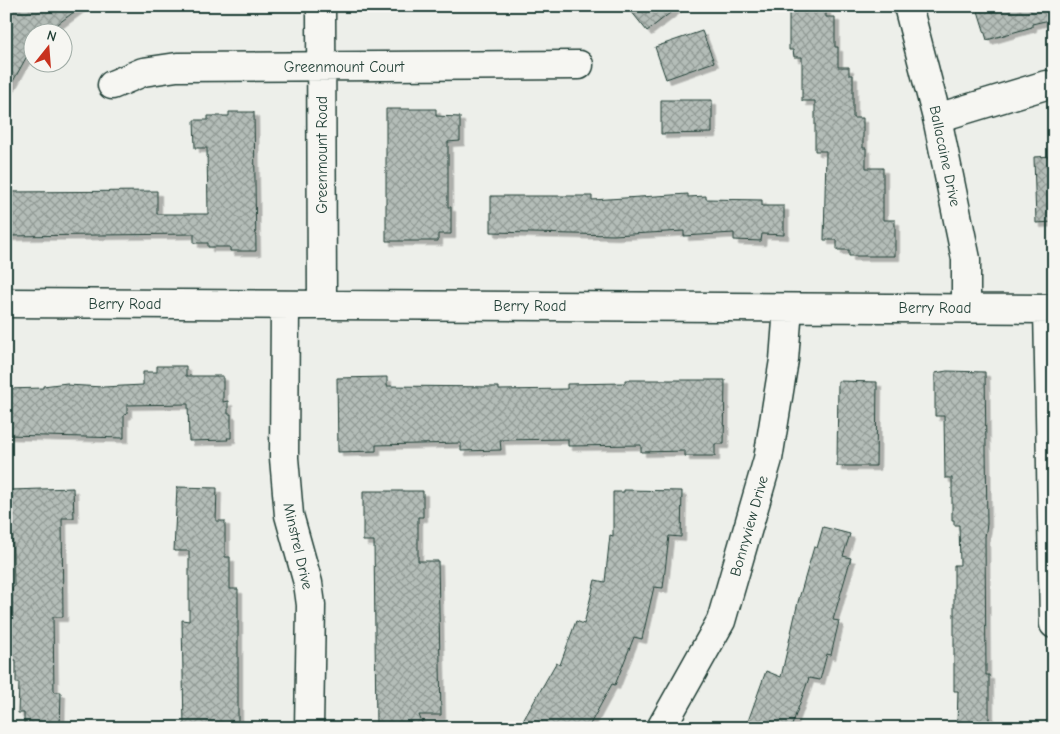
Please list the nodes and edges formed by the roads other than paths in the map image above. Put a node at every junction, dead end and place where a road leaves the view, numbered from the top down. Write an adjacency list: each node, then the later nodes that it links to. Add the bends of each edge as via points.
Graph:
1 (321, 6): 4 (street, Greenmount Road)
2 (908, 6): 7 (street, Ballacaine Drive)
3 (579, 65): 4 (street, Greenmount Court)
4 (322, 68): 5 (street, Greenmount Court, via 161,68); 9 (street, Greenmount Road)
5 (112, 85)
6 (1046, 85): 7 (street)
7 (938, 118): 12 (street, Ballacaine Drive, via 966,259)
8 (6, 304): 10 (street, Berry Road)
9 (322, 304): 10 (street, Berry Road); 11 (street, Berry Road)
10 (285, 305): 15 (street, Minstrel Drive, via 284,458 289,516 311,605)
11 (788, 308): 12 (street, Berry Road); 16 (street, Bonnyview Drive, via 784,360 768,459 721,622)
12 (966, 308): 13 (street, Berry Road)
13 (1051, 309): 14 (street)
14 (1054, 624)
15 (309, 728)
16 (661, 728)

